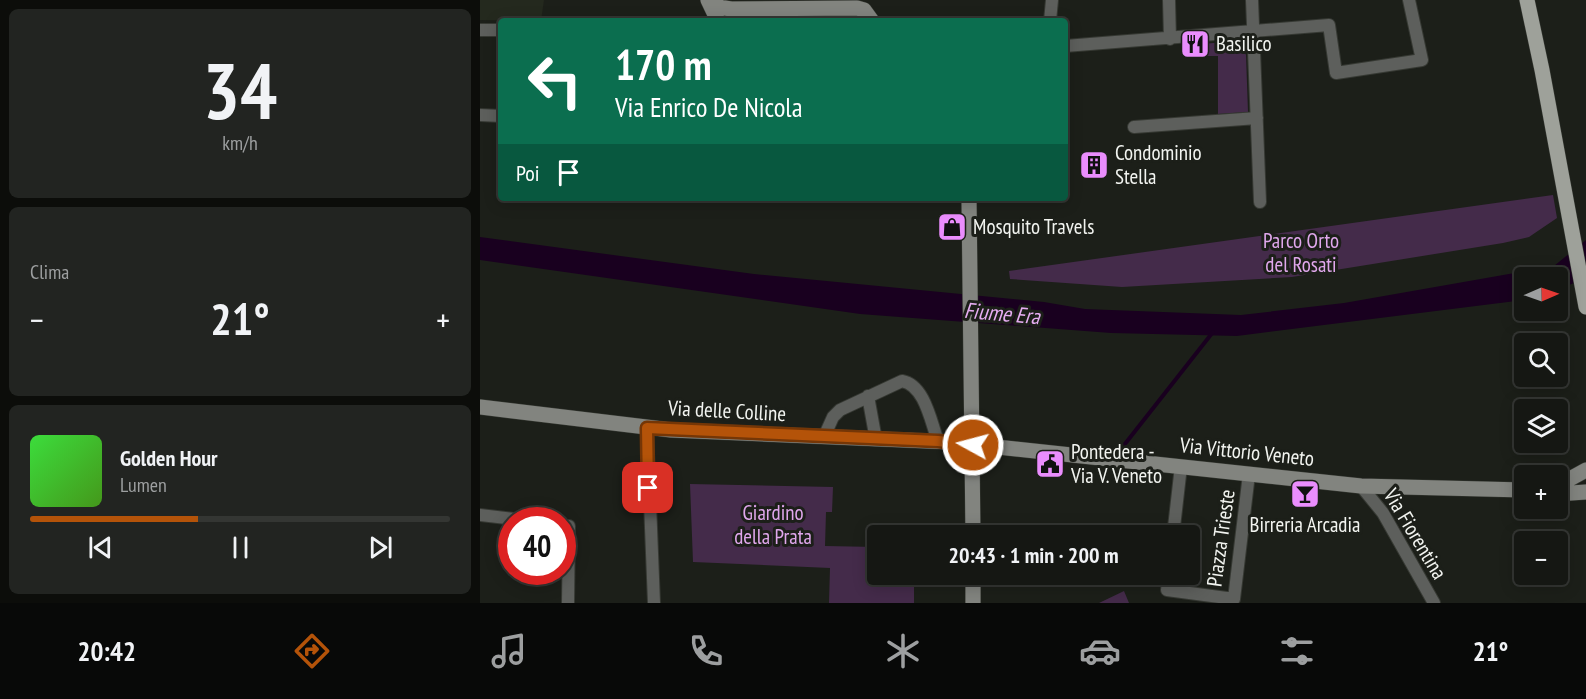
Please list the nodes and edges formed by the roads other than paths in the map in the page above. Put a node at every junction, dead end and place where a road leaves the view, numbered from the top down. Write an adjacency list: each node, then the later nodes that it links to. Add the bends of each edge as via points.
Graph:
1 (708, 0): 8 (street)
2 (714, 0): 9 (street, via 726,9 857,8)
3 (1052, 0): 10 (street)
4 (1169, 0): 14 (street)
5 (1252, 0): 13 (street)
6 (1409, 0): 13 (street, via 1422,60 1336,73 1329,25)
7 (1527, 0): 22 (main road)
8 (716, 18)
9 (869, 18)
10 (1050, 18)
11 (480, 30): 12 (street)
12 (498, 30)
13 (1253, 32): 14 (street); 18 (street)
14 (1170, 39): 15 (street)
15 (1068, 46)
16 (480, 115): 17 (street)
17 (498, 116)
18 (1257, 118): 19 (street); 21 (street)
19 (1134, 127)
20 (969, 201): 29 (street)
21 (1260, 202)
22 (1586, 307)
23 (868, 396): 26 (street, via 835,414); 27 (street); 28 (street, via 897,382 911,384 920,393)
24 (480, 407): 25 (street, Via delle Colline)
25 (647, 428): 26 (street, Via delle Colline); 46 (street)
26 (824, 437): 27 (street, Via delle Colline)
27 (876, 440): 28 (street, Via delle Colline)
28 (938, 441): 29 (street, Via delle Colline)
29 (973, 445): 30 (street, Via Vittorio Veneto); 40 (street)
30 (1181, 466): 32 (street, Via Vittorio Veneto); 41 (street)
31 (1586, 470): 33 (street)
32 (1249, 474): 34 (street, Via Vittorio Veneto); 44 (street, Piazza Trieste, via 1234,598 1167,590)
33 (1568, 480)
34 (1361, 486): 35 (street, Via Vittorio Veneto); 48 (street, Via Fiorentina, via 1383,513)
35 (1514, 490)
36 (1586, 492): 37 (street)
37 (1568, 493)
38 (480, 515): 39 (street)
39 (498, 517)
40 (973, 525)
41 (1174, 525)
42 (568, 585): 45 (street)
43 (973, 585): 47 (street)
44 (1168, 585)
45 (568, 603)
46 (654, 603)
47 (972, 603)
48 (1434, 603)

